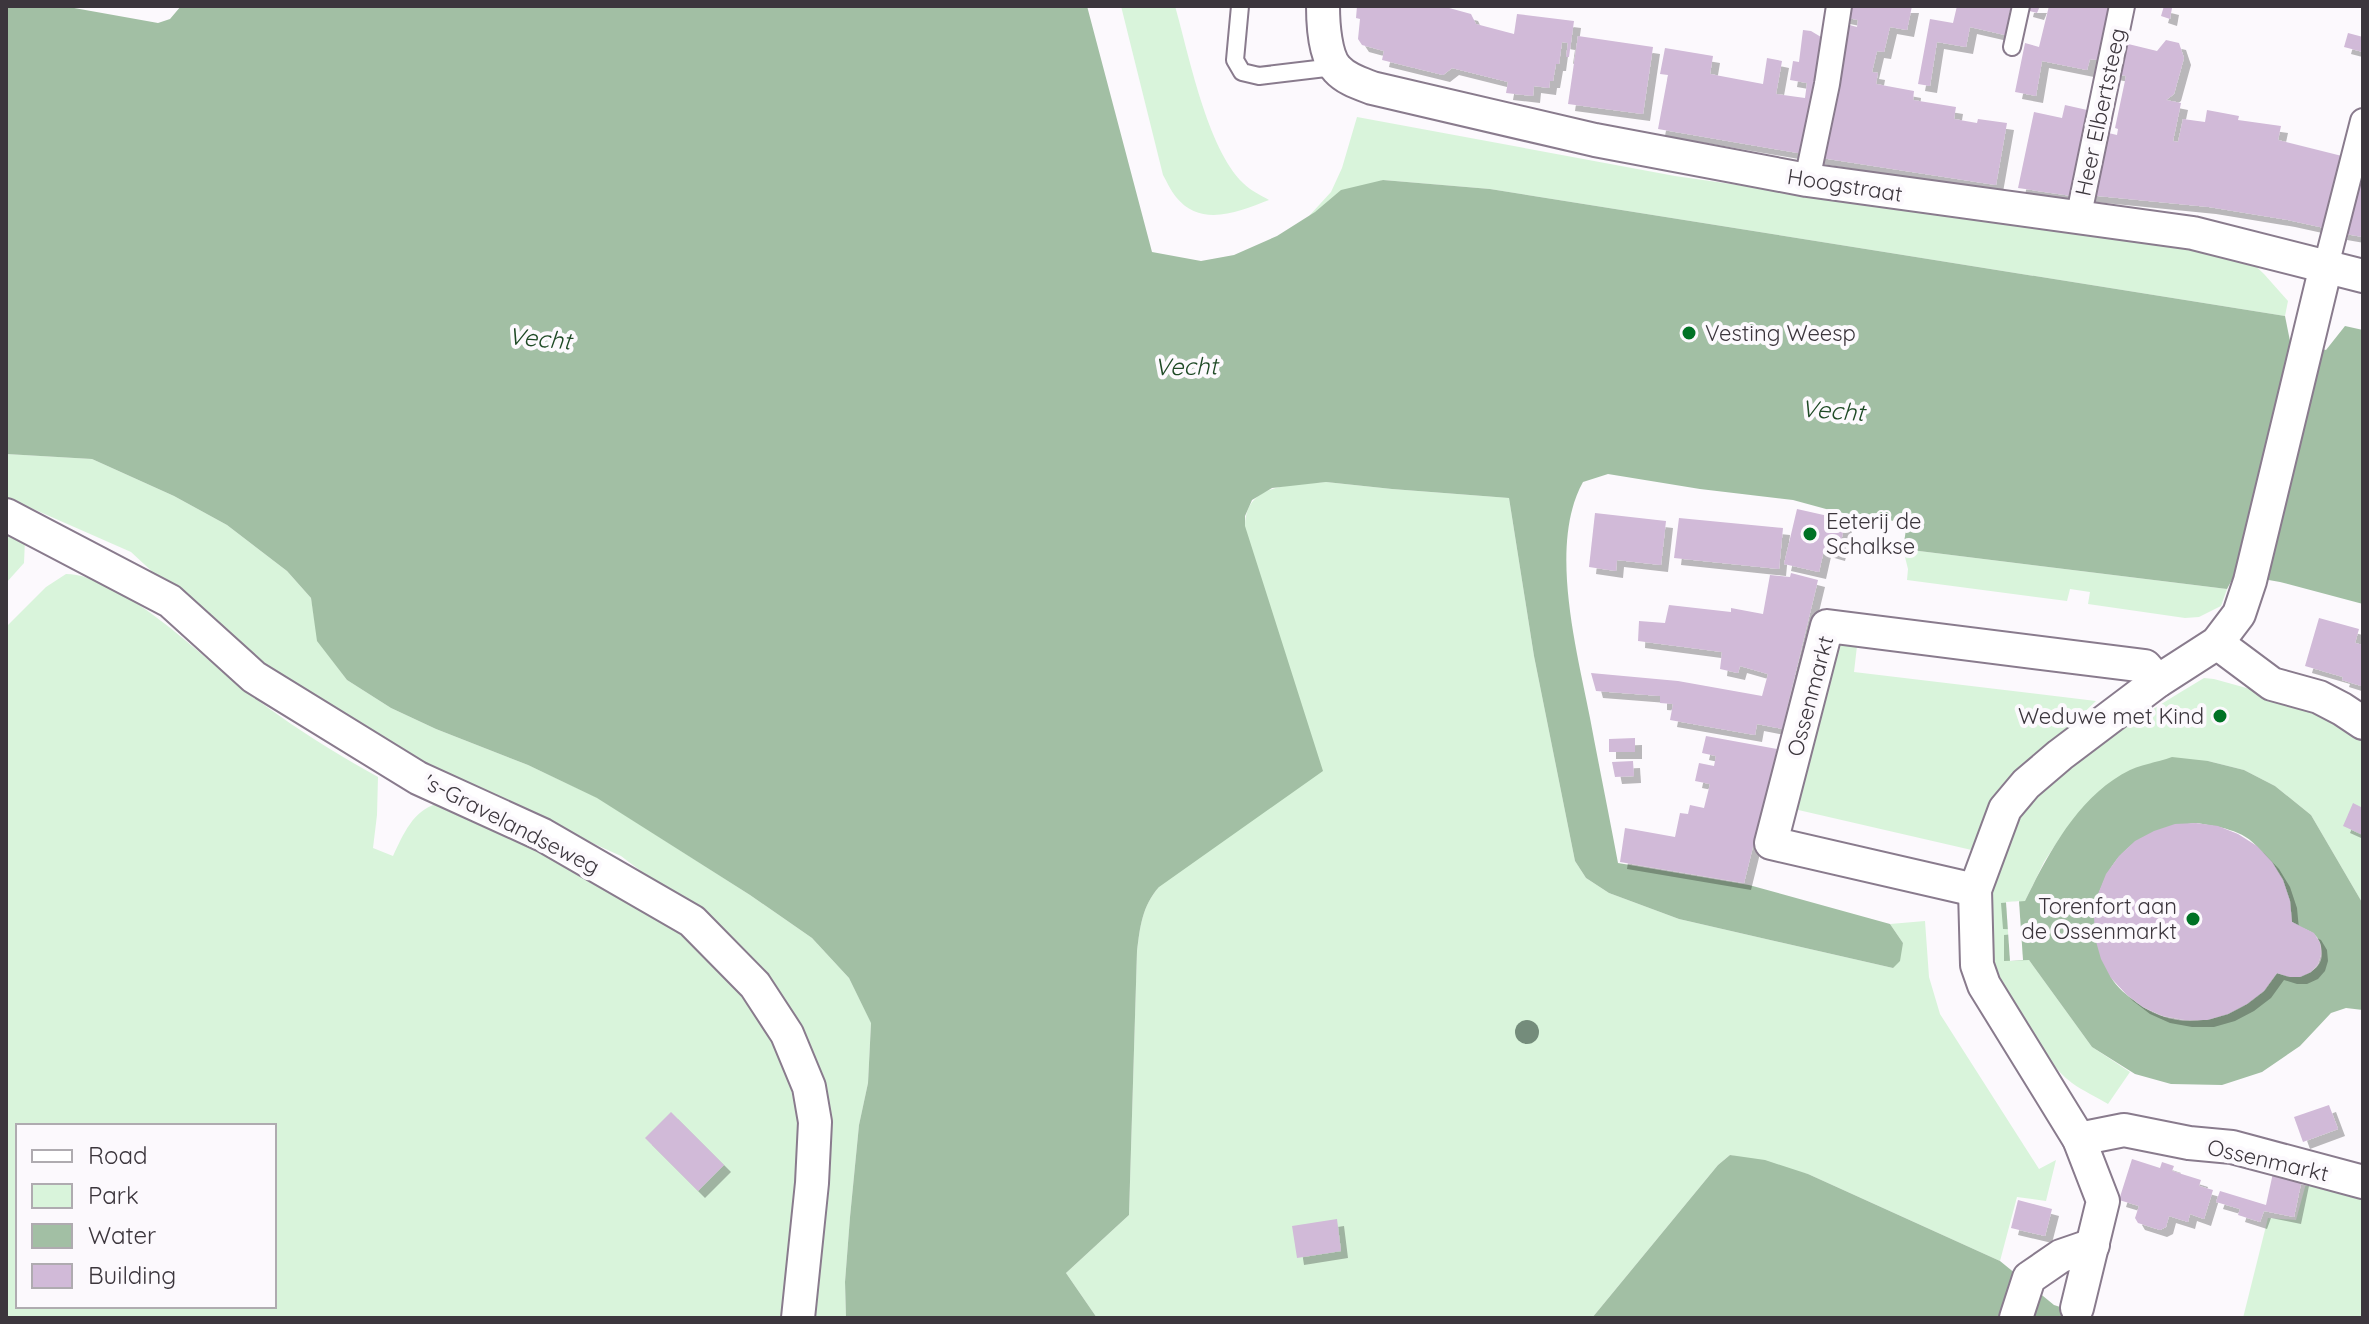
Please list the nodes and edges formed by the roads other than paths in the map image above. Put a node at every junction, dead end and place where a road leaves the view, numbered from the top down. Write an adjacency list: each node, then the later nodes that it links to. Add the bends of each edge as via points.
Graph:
1 (1240, 6): 7 (lane, via 1235,60 1242,72 1259,76)
2 (1323, 6): 7 (street)
3 (1839, 6): 9 (street)
4 (2021, 6): 6 (lane)
5 (2122, 6): 10 (street, Heer Elbertsteeg)
6 (2012, 47)
7 (1334, 67): 9 (street, Hoogstraat, via 1372,88 1595,140)
8 (2363, 121): 11 (street)
9 (1807, 180): 10 (street, Hoogstraat)
10 (2078, 219): 11 (street, Hoogstraat, via 2193,233)
11 (2326, 266): 12 (street, Hoogstraat); 14 (street, via 2250,581 2239,614)
12 (2363, 276)
13 (6, 515): 22 (street, 's-Gravelandseweg, via 170,601 254,677 418,778 543,835 692,921 755,985 787,1034 809,1087 815,1122)
14 (2217, 643): 15 (street); 16 (street, via 2272,684 2319,697)
15 (2158, 681): 17 (street, via 2026,784 2005,809); 17 (street, Ossenmarkt, via 2145,666 1827,626 1771,843)
16 (2363, 723)
17 (1975, 890): 18 (street, via 1977,965 1984,985)
18 (2079, 1139): 19 (street, Ossenmarkt, via 2124,1130 2232,1147); 20 (street, via 2103,1201)
19 (2363, 1182)
20 (2093, 1245): 21 (street); 23 (street, via 2061,1256 2029,1278)
21 (2077, 1308)
22 (798, 1318)
23 (2016, 1318)

